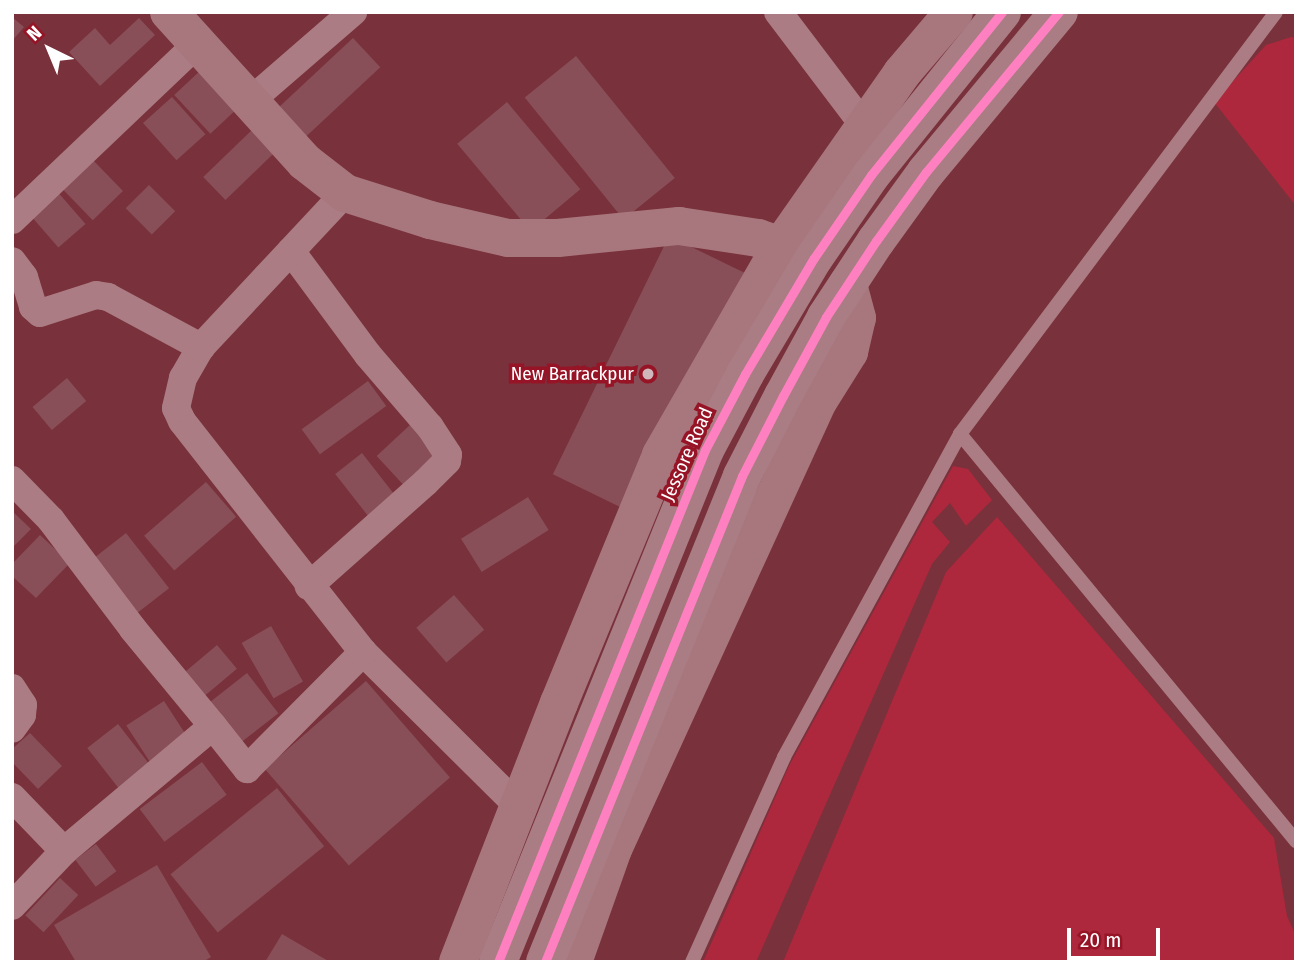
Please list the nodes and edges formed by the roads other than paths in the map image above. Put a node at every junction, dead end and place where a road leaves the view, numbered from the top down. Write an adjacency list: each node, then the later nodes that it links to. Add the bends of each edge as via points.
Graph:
1 (169, 12): 8 (street)
2 (353, 12): 9 (street)
3 (778, 12): 10 (street)
4 (954, 12): 10 (street)
5 (1002, 12): 11 (highway, Jessore Road)
6 (1059, 12): 17 (highway, via 926,172)
7 (1276, 12): 19 (lane)
8 (198, 43): 9 (street); 13 (street)
9 (249, 102): 12 (street, via 305,162)
10 (864, 125): 11 (street); 14 (street)
11 (887, 155): 32 (highway, Jessore Road, via 807,269 705,450)
12 (345, 193): 14 (street, via 508,238 680,226 758,238); 15 (street)
13 (12, 220)
14 (780, 246): 27 (street, via 661,455)
15 (291, 251): 18 (street); 21 (street, via 448,455 426,482)
16 (12, 261): 18 (street, via 40,313 96,295 108,297)
17 (848, 284): 33 (highway, via 742,476); 34 (street, via 857,318 849,352 819,400 613,849)
18 (201, 348): 21 (street, via 183,378 176,408 181,421)
19 (960, 434): 28 (lane); 35 (lane, via 784,757)
20 (12, 480): 24 (street, via 51,520)
21 (309, 586): 22 (street)
22 (363, 652): 24 (street, via 247,769); 27 (street)
23 (12, 688): 25 (street, via 23,705)
24 (213, 726): 29 (street)
25 (12, 729)
26 (12, 797): 29 (street)
27 (518, 806): 31 (street)
28 (1296, 841)
29 (64, 851): 30 (street)
30 (12, 906)
31 (458, 962)
32 (498, 962)
33 (544, 962)
34 (573, 962)
35 (692, 962)

